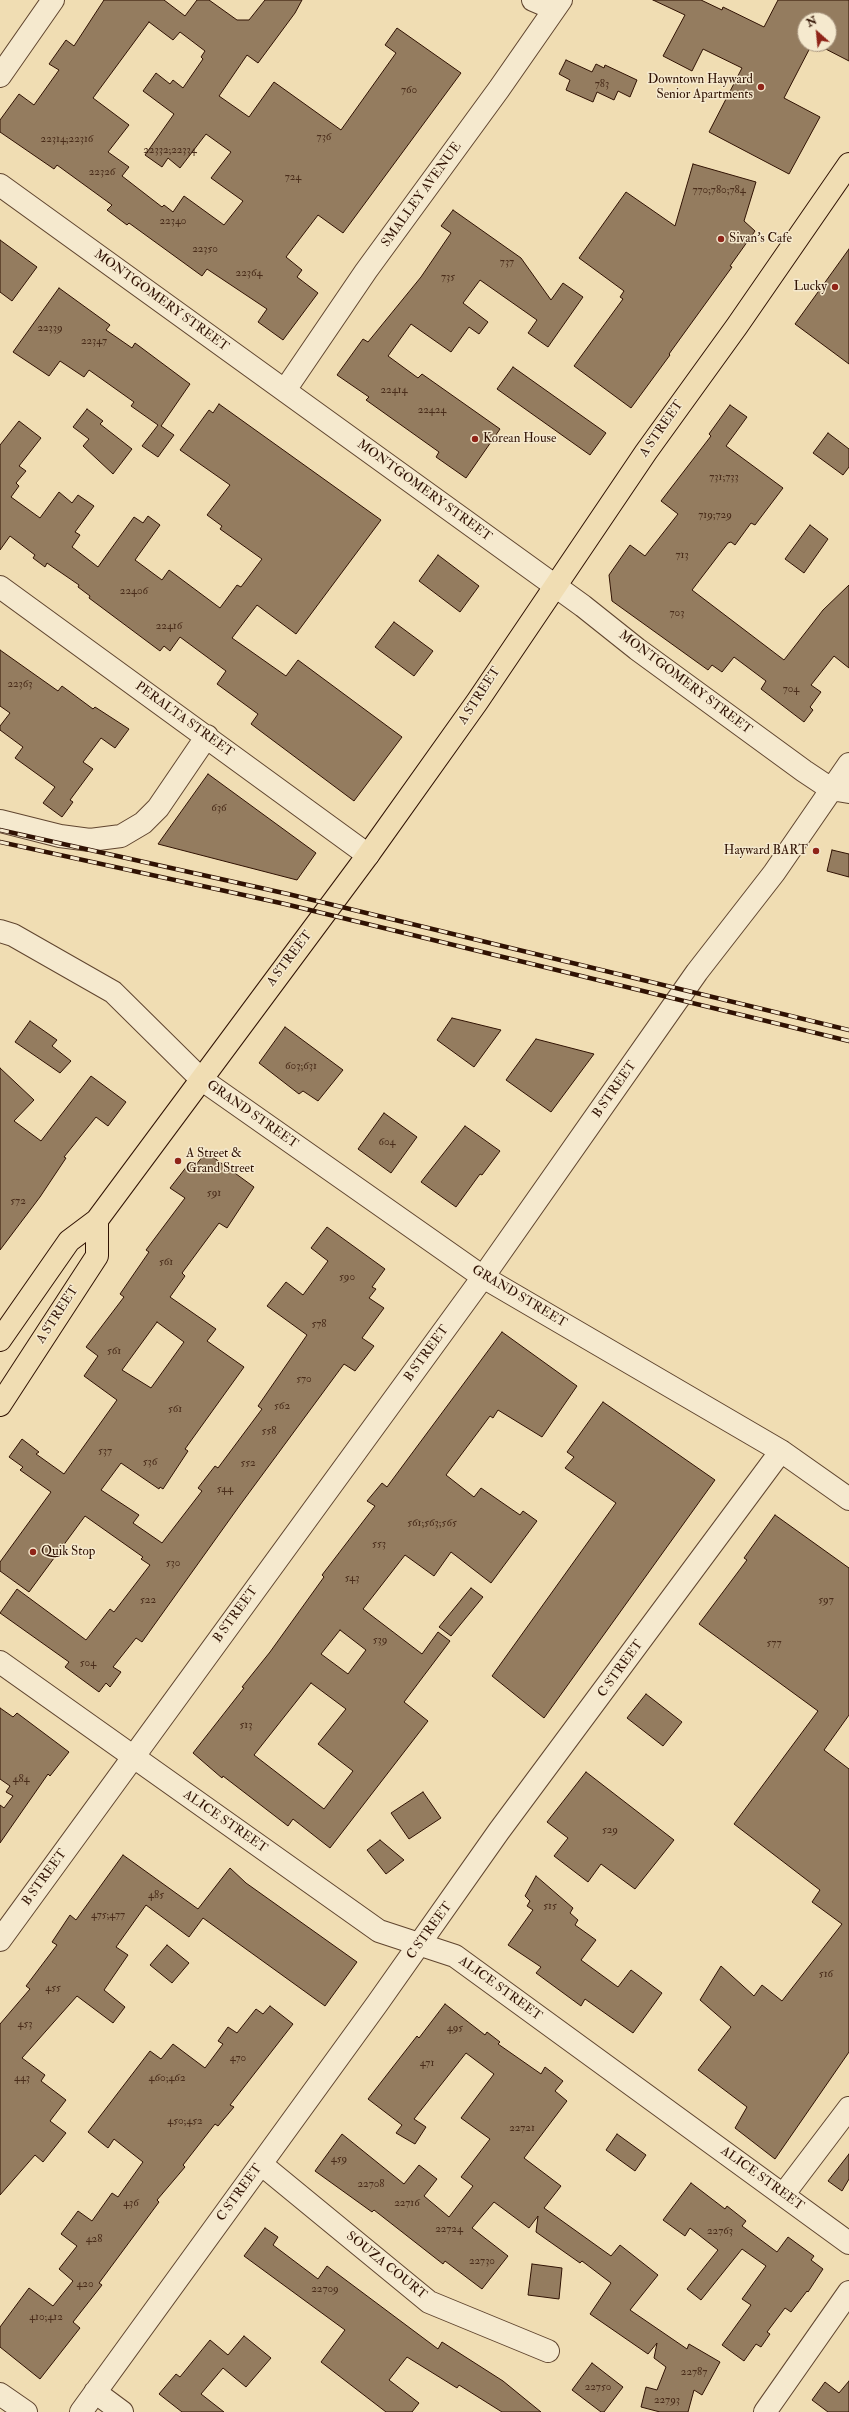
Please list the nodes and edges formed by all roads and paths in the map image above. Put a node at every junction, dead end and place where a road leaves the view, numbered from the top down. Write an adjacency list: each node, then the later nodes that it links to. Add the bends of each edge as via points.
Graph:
1 (53, 0): 4 (street)
2 (533, 0): 3 (street)
3 (557, 4): 7 (street, SMALLEY AVENUE, via 499,89 366,271)
4 (0, 76)
5 (849, 164): 8 (main road, A STREET)
6 (0, 185): 7 (street, MONTGOMERY STREET)
7 (285, 390): 8 (street, MONTGOMERY STREET)
8 (554, 586): 12 (street, MONTGOMERY STREET); 14 (main road, A STREET, via 478,702)
9 (0, 587): 10 (street, PERALTA STREET)
10 (207, 736): 13 (street, via 158,808 143,823 121,836 90,840 60,836); 14 (street, PERALTA STREET)
11 (849, 764): 12 (street, B STREET)
12 (840, 790): 18 (street, B STREET, via 697,972)
13 (0, 821)
14 (368, 855): 16 (main road, A STREET)
15 (0, 931): 16 (street, GRAND STREET, via 13,935 113,992)
16 (201, 1079): 17 (main road, A STREET); 18 (street, GRAND STREET)
17 (97, 1220): 19 (main road, A STREET, via 69,1241); 20 (main road, A STREET, via 97,1256)
18 (483, 1277): 21 (street, GRAND STREET); 24 (street, B STREET)
19 (0, 1340)
20 (0, 1405)
21 (780, 1451): 22 (street, GRAND STREET); 26 (street, C STREET, via 499,1831)
22 (849, 1499)
23 (0, 1662): 24 (street, ALICE STREET)
24 (133, 1756): 25 (street, B STREET); 26 (street, ALICE STREET, via 379,1931)
25 (0, 1940)
26 (419, 1946): 28 (street, C STREET); 29 (street, ALICE STREET, via 455,1956)
27 (849, 2108): 29 (street)
28 (261, 2164): 32 (street, SOUZA COURT, via 430,2302); 33 (street, C STREET)
29 (783, 2195): 30 (street, ALICE STREET)
30 (849, 2243)
31 (849, 2292): 38 (street)
32 (548, 2351)
33 (95, 2392): 36 (street, C STREET); 37 (street)
34 (0, 2394): 35 (street)
35 (26, 2412)
36 (81, 2412)
37 (122, 2412)
38 (765, 2412)

